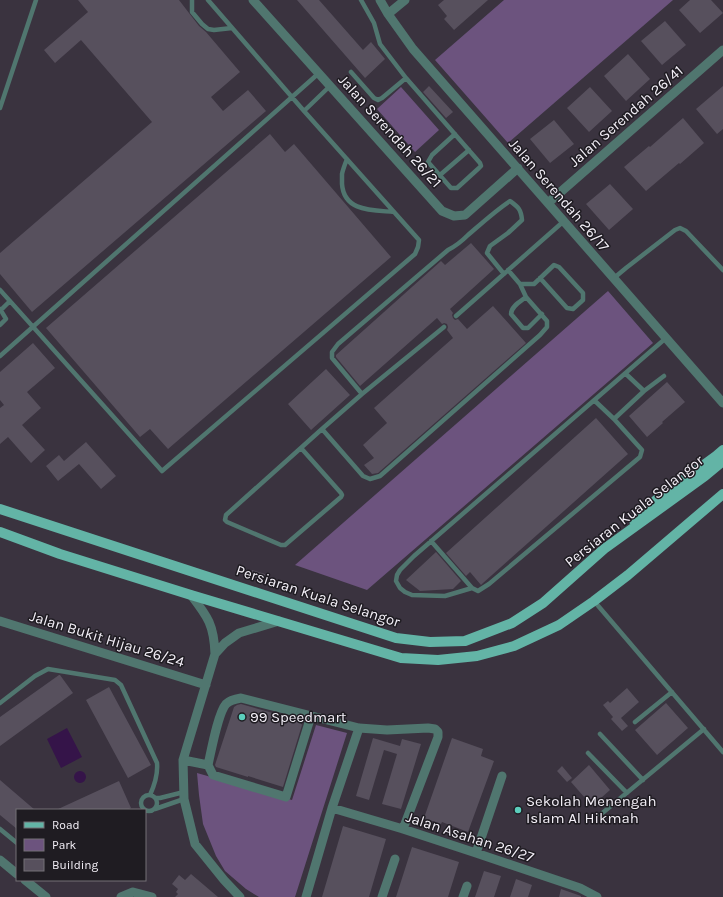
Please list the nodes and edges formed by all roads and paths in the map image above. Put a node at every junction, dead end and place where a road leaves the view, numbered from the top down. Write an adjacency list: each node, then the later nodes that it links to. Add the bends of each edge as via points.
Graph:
1 (36, 0): 16 (lane)
2 (192, 0): 9 (lane, via 192,12 208,29)
3 (208, 0): 9 (lane)
4 (253, 0): 12 (street, Jalan Serendah 26/21)
5 (361, 0): 13 (lane, via 374,23 380,44)
6 (380, 0): 8 (street, Jalan Serendah 26/17)
7 (405, 0): 8 (street)
8 (388, 14): 21 (street, Jalan Serendah 26/17, via 413,49)
9 (232, 28): 15 (lane)
10 (723, 50): 23 (street, Jalan Serendah 26/41)
11 (351, 72): 13 (lane, via 378,100)
12 (319, 73): 14 (street, Jalan Serendah 26/21); 15 (lane)
13 (406, 78): 18 (lane)
14 (330, 86): 17 (lane); 21 (street, Jalan Serendah 26/21, via 442,210 454,216 465,215)
15 (292, 98): 17 (lane); 39 (lane)
16 (0, 108)
17 (304, 111): 20 (lane)
18 (455, 134): 19 (lane); 22 (lane, via 429,159 428,162)
19 (469, 150): 22 (lane); 22 (lane, via 481,166 457,188 451,188)
20 (347, 159): 24 (lane); 24 (lane, via 342,176 343,192 347,199 357,207)
21 (518, 168): 23 (street, Jalan Serendah 26/17)
22 (440, 175)
23 (548, 203): 25 (street, Jalan Serendah 26/17)
24 (394, 212): 39 (lane, via 419,240 415,254 162,471)
25 (564, 221): 27 (lane); 29 (street, Jalan Serendah 26/17)
26 (723, 270): 29 (lane, via 686,230 680,228)
27 (506, 272): 30 (lane); 36 (lane); 45 (lane, via 487,252 490,246 522,220 522,212 510,200 338,344 332,352 332,358)
28 (540, 278): 28 (lane, via 554,265 583,293 583,300 573,308 567,308); 30 (lane, via 534,284)
29 (614, 278): 40 (street, Jalan Serendah 26/17)
30 (520, 284): 32 (lane)
31 (0, 290): 33 (lane)
32 (526, 297): 35 (lane); 35 (lane, via 510,311 523,328 528,328)
33 (10, 301): 34 (lane); 39 (lane)
34 (0, 310): 37 (lane, via 6,319)
35 (542, 314): 49 (lane, via 547,321 547,327 380,476 370,479 363,476)
36 (456, 316)
37 (0, 325)
38 (444, 326): 45 (lane)
39 (33, 327): 41 (lane)
40 (666, 338): 42 (lane); 47 (street, Jalan Serendah 26/17)
41 (0, 356)
42 (626, 374): 44 (lane); 46 (lane)
43 (664, 376): 44 (lane)
44 (644, 391): 48 (lane)
45 (362, 394): 49 (lane)
46 (595, 401): 48 (lane); 56 (lane)
47 (723, 403)
48 (614, 419): 58 (lane, via 642,450 640,457 489,584 478,591)
49 (322, 429): 50 (lane)
50 (301, 448): 50 (lane, via 341,493 341,497 285,545 225,520 226,515)
51 (723, 450): 57 (main road, via 656,500)
52 (723, 460): 57 (main road, Persiaran Kuala Selangor, via 705,476)
53 (723, 494): 60 (main road, via 628,576)
54 (0, 509): 57 (main road, Persiaran Kuala Selangor, via 396,638 430,642 465,641 512,623 543,603)
55 (0, 532): 59 (main road, via 60,554)
56 (431, 541): 58 (lane); 58 (lane, via 400,570 396,581 400,588 412,595 445,596)
57 (604, 549)
58 (472, 588)
59 (191, 595): 62 (main road); 63 (street, via 212,628)
60 (594, 601): 62 (main road, via 559,625 514,646 477,656 438,660 401,658); 65 (lane)
61 (0, 620): 64 (street, Jalan Bukit Hijau 26/24)
62 (279, 621): 63 (street, via 239,634 225,643)
63 (215, 654): 64 (street)
64 (206, 685): 74 (street)
65 (672, 692): 68 (lane); 70 (lane)
66 (0, 703): 79 (lane, via 48,669 117,681 157,763 158,770)
67 (311, 716): 69 (street); 75 (street, via 241,698 232,700 221,713); 75 (street, via 286,797 213,775)
68 (635, 722)
69 (359, 728): 82 (street); 88 (street, via 428,728 438,732)
70 (704, 729): 72 (lane); 77 (lane)
71 (600, 734): 77 (lane)
72 (723, 752)
73 (588, 753): 78 (lane)
74 (183, 760): 75 (street); 80 (street)
75 (208, 765)
76 (502, 776): 90 (street)
77 (643, 780): 78 (lane)
78 (627, 793): 86 (lane)
79 (150, 794): 81 (lane); 83 (lane, via 141,799)
80 (184, 795): 81 (lane); 84 (lane); 99 (street, via 195,844)
81 (156, 798): 84 (lane)
82 (332, 808): 88 (street, Jalan Asahan 26/27); 100 (street)
83 (143, 809)
84 (155, 809): 85 (lane)
85 (146, 810)
86 (600, 815)
87 (0, 829): 89 (lane)
88 (404, 829): 90 (street, Jalan Asahan 26/27)
89 (16, 842)
90 (476, 853): 103 (street, Jalan Asahan 26/27, via 580,888)
91 (395, 859): 101 (street)
92 (0, 860): 93 (street)
93 (16, 873)
94 (26, 881): 96 (street)
95 (467, 886): 102 (street)
96 (46, 897)
97 (121, 897): 98 (street, via 133,892)
98 (152, 897)
99 (240, 897)
100 (306, 897)
101 (382, 897)
102 (463, 897)
103 (597, 897)

